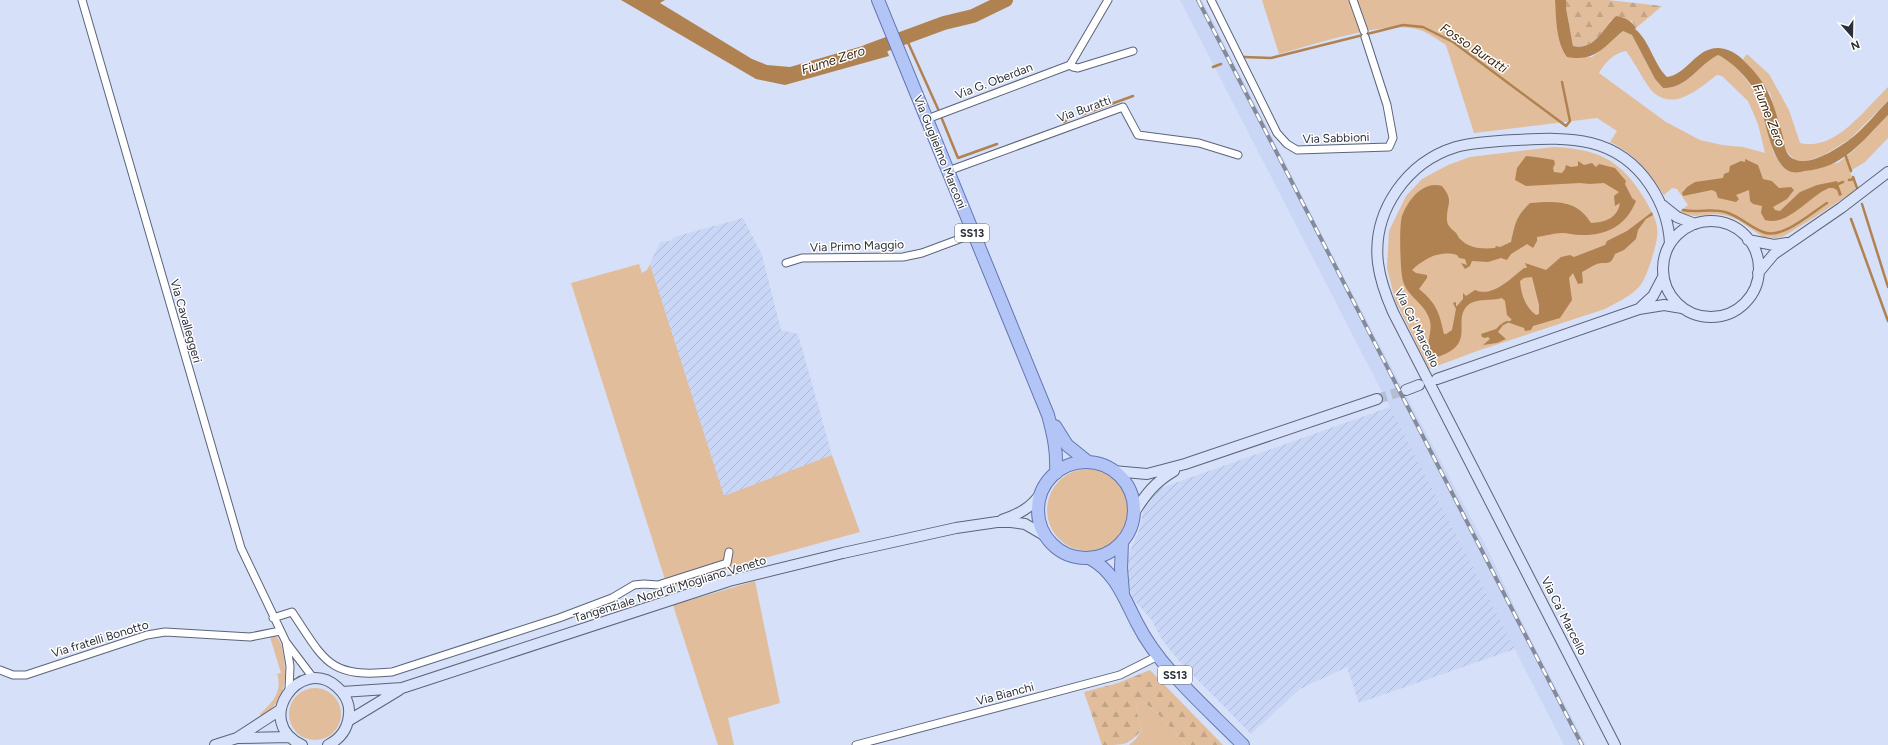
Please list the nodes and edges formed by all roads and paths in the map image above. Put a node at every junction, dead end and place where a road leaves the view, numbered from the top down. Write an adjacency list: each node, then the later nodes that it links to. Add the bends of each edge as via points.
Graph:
1 (82, 0): 40 (street, Via Cavalleggeri, via 241,548)
2 (878, 0): 8 (main road, Via Guglielmo Marconi / SS13)
3 (1108, 0): 7 (street)
4 (1211, 0): 5 (street, Via Sabbioni, via 1277,133 1286,144 1297,150 1389,147 1393,138 1387,105)
5 (1354, 0)
6 (1133, 50): 7 (street, Via G. Oberdan, via 1078,68)
7 (1070, 64): 8 (street, Via G. Oberdan)
8 (927, 119): 10 (main road, Via Guglielmo Marconi / SS13)
9 (1238, 155): 10 (street, Via Buratti, via 1199,142 1138,136 1123,107)
10 (948, 171): 14 (main road, Via Guglielmo Marconi / SS13)
11 (1888, 172): 16 (main road, via 1832,215)
12 (1662, 205): 13 (main road, Via Ca' Marcello, via 1677,217); 17 (main road, Via Ca' Marcello, via 1669,226); 59 (main road, Via Ca' Marcello, via 1632,164 1615,152 1595,143 1574,139 1537,138 1467,145 1436,155 1418,167 1403,182 1385,212 1377,246 1379,273 1393,312)
13 (1695, 224): 15 (main road, Via Ca' Marcello, via 1724,224 1733,227); 17 (main road, Via Ca' Marcello)
14 (973, 234): 18 (street, Via Primo Maggio, via 922,253 903,257 802,258); 27 (main road, Via Guglielmo Marconi / SS13)
15 (1748, 240): 16 (main road, via 1774,245); 19 (main road, Via Ca' Marcello, via 1756,255)
16 (1789, 242): 19 (main road, via 1774,254)
17 (1670, 244): 20 (main road, Via Ca' Marcello, via 1664,260)
18 (786, 263)
19 (1758, 273): 21 (main road, Via Ca' Marcello, via 1749,298 1727,314 1699,316)
20 (1663, 277): 21 (main road, Via Ca' Marcello, via 1670,294); 22 (main road, Via Ca' Marcello, via 1652,296)
21 (1682, 308): 22 (main road, Via Ca' Marcello, via 1664,305)
22 (1639, 309): 23 (main road, Via Ca' Marcello)
23 (1436, 380)
24 (1419, 385): 25 (main road)
25 (1406, 390)
26 (1377, 399): 29 (main road)
27 (1048, 415): 28 (main road, Via Guglielmo Marconi / SS13, via 1067,445); 31 (main road, Via Guglielmo Marconi / SS13, via 1055,441)
28 (1088, 462): 30 (main road, Via Guglielmo Marconi / SS13); 31 (main road, Via Guglielmo Marconi / SS13, via 1072,464)
29 (1184, 464): 30 (main road, via 1147,474); 33 (main road, via 1154,485 1145,494)
30 (1114, 471): 33 (main road, Via Guglielmo Marconi / SS13, via 1122,478 1130,492)
31 (1056, 473): 32 (main road, Via Guglielmo Marconi / SS13)
32 (1041, 493): 34 (main road, Tangenziale Nord di Mogliano Veneto, via 1036,501 1023,511); 35 (main road, Via Guglielmo Marconi / SS13, via 1038,516)
33 (1134, 513): 36 (main road, Via Guglielmo Marconi / SS13, via 1130,529)
34 (997, 522): 35 (main road, Tangenziale Nord di Mogliano Veneto, via 1023,524); 46 (main road, Tangenziale Nord di Mogliano Veneto, via 858,549 730,581)
35 (1044, 535): 38 (main road, Via Guglielmo Marconi / SS13, via 1051,544 1064,553 1073,557)
36 (1122, 542): 38 (main road, Via Guglielmo Marconi / SS13, via 1109,552); 39 (main road, Via Guglielmo Marconi / SS13, via 1120,568)
37 (729, 552): 40 (street, via 728,562 658,586 634,585 612,598 565,615 392,672 366,674 342,670 327,661 313,646 292,612)
38 (1089, 558): 39 (main road, Via Guglielmo Marconi / SS13, via 1105,569)
39 (1124, 594): 43 (main road, Via Guglielmo Marconi / SS13)
40 (274, 618): 41 (street, Via Cavalleggeri)
41 (280, 631): 42 (street, Via Cavalleggeri); 44 (street, Via fratelli Bonotto, via 250,637 164,632 147,635 26,674 13,675)
42 (286, 642): 45 (street); 47 (street, via 290,666)
43 (1156, 657): 57 (street, Via Bianchi, via 1120,675); 58 (main road, Via Guglielmo Marconi / SS13)
44 (0, 670)
45 (314, 679): 47 (main road, via 301,682); 48 (main road, via 325,680)
46 (402, 688): 48 (main road); 50 (main road)
47 (289, 690): 49 (main road)
48 (342, 692): 50 (main road, via 347,702)
49 (280, 710): 51 (main road, via 282,725); 52 (main road)
50 (348, 721): 53 (main road)
51 (290, 737): 52 (main road); 55 (main road)
52 (237, 738): 54 (main road)
53 (340, 740): 56 (main road)
54 (215, 745)
55 (302, 745)
56 (328, 745)
57 (856, 745)
58 (1243, 745)
59 (1616, 745)

